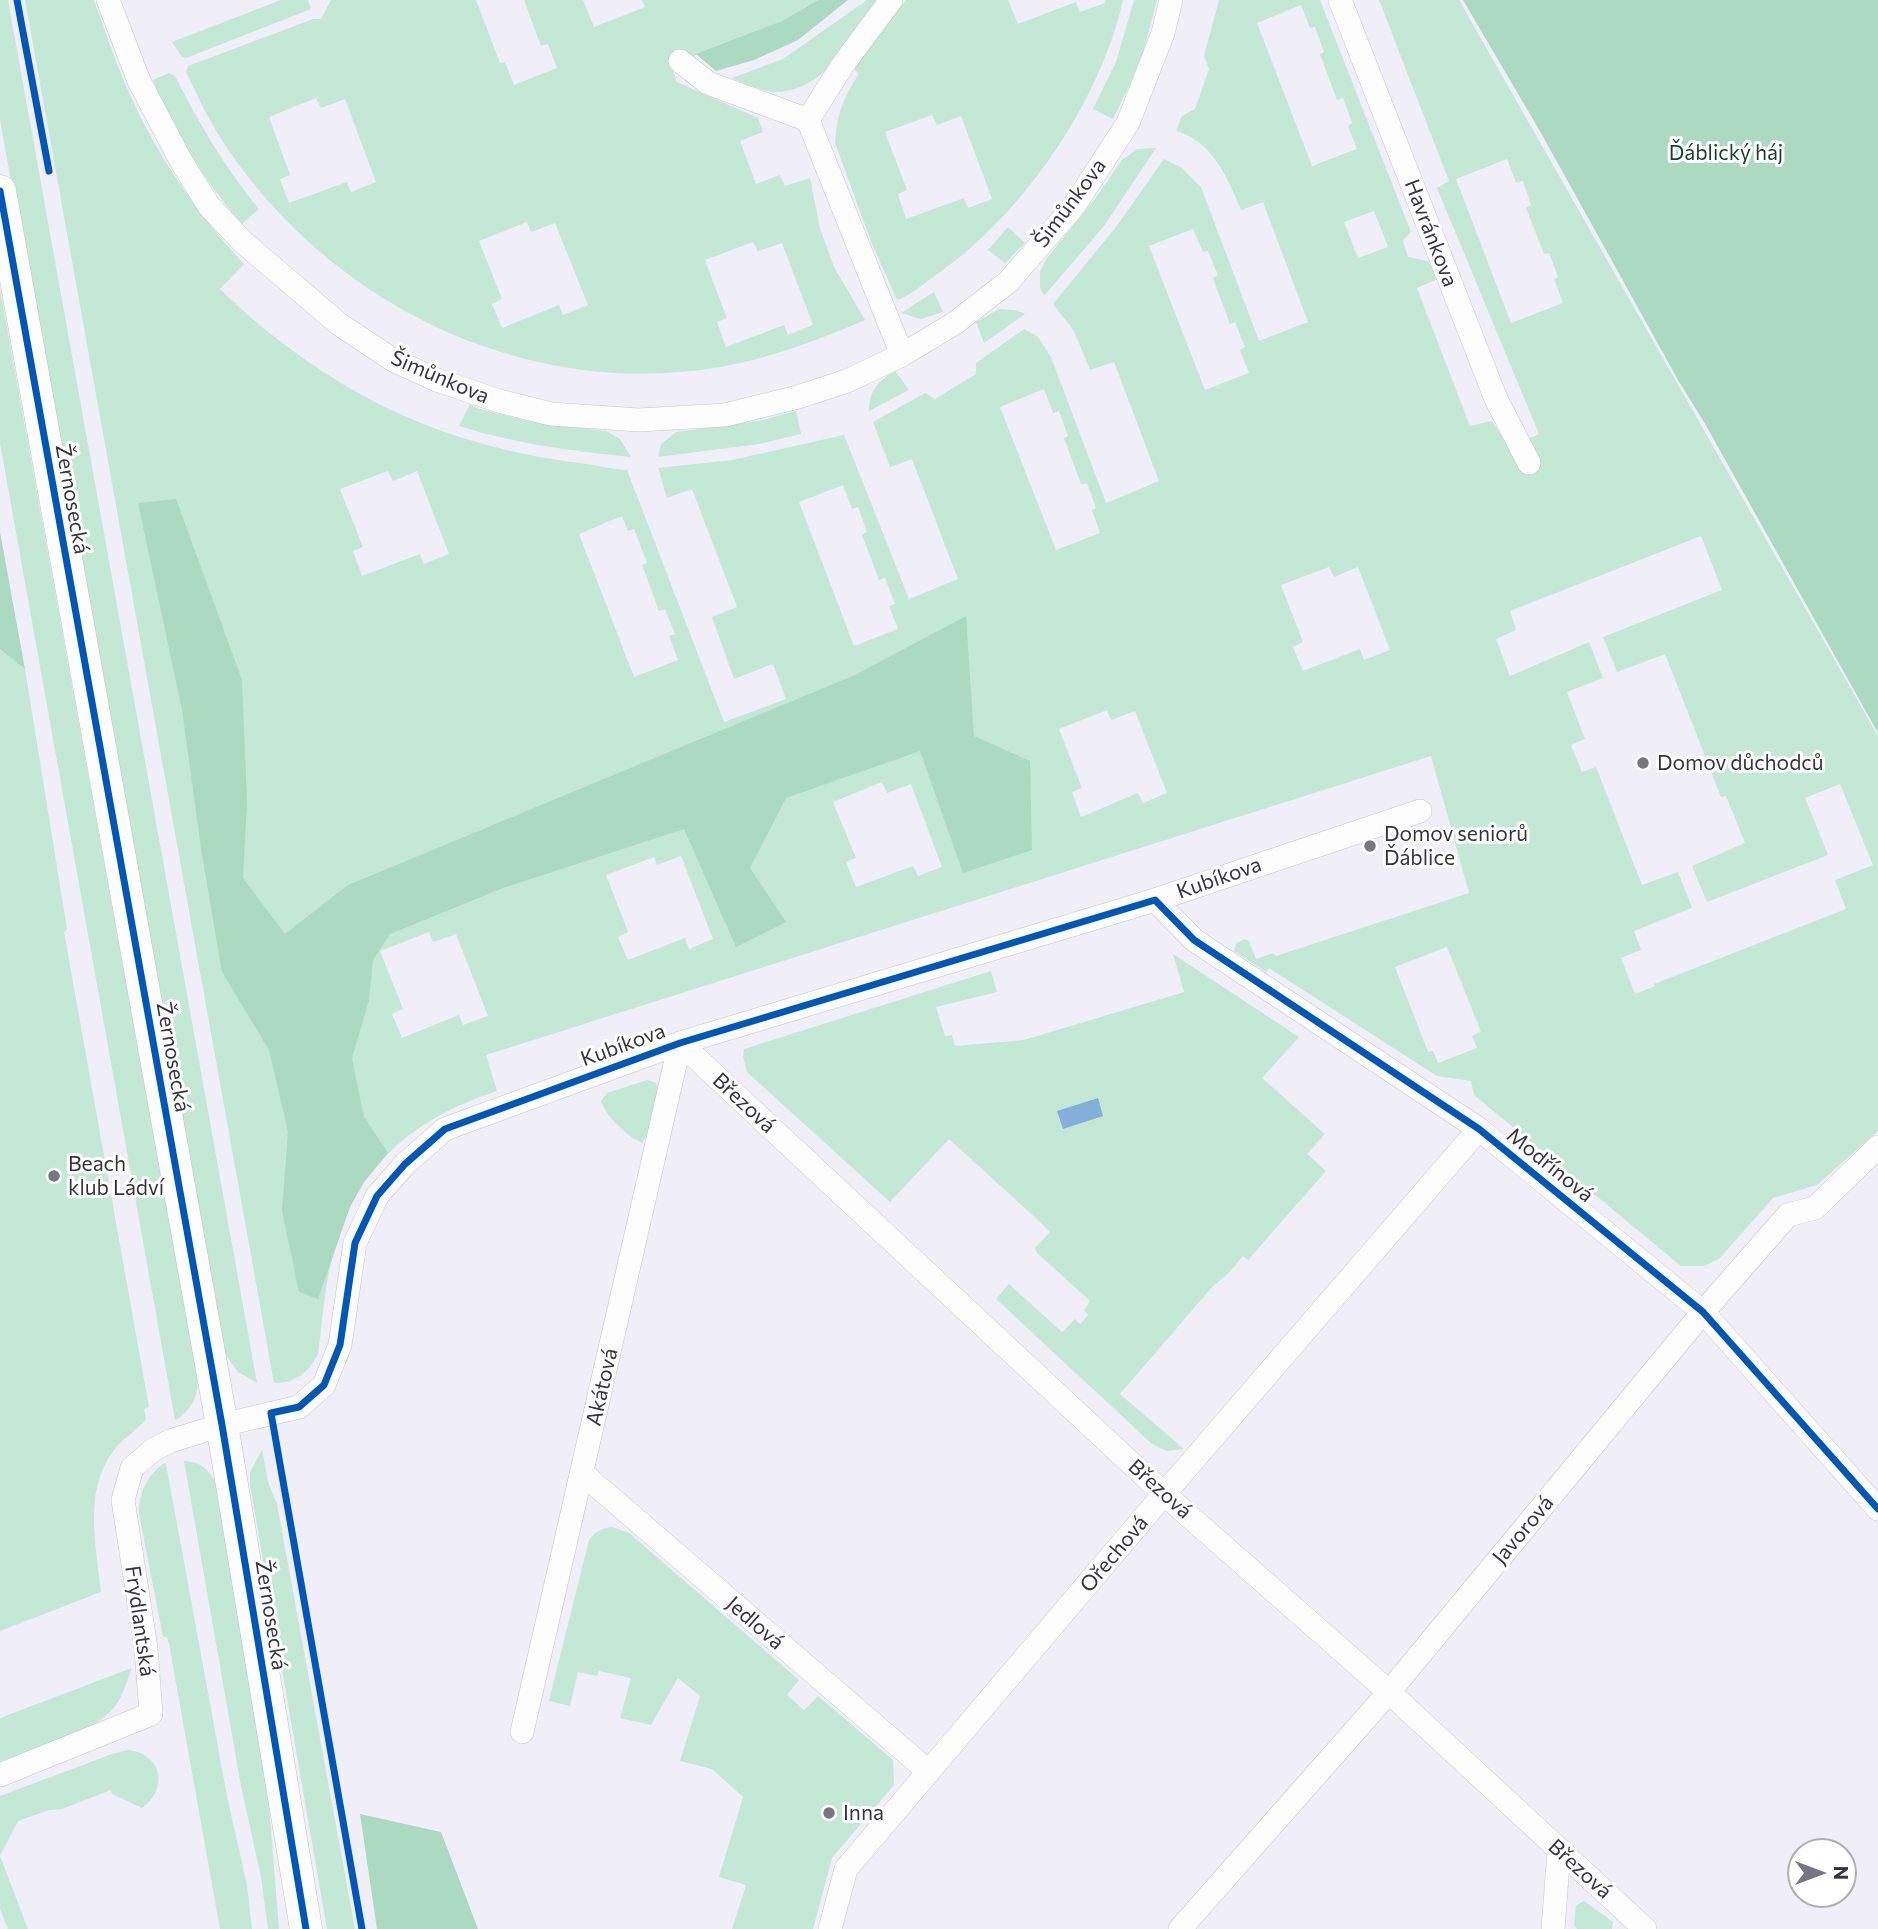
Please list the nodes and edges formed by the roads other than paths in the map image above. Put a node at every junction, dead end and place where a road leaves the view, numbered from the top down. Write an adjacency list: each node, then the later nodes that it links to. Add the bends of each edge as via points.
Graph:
1 (108, 0): 8 (street, Šimůnkova, via 139,81 209,206 243,242 339,324 393,360 437,380 551,414 639,420 725,415 798,397 847,381)
2 (891, 0): 6 (street)
3 (1171, 0): 8 (street, Šimůnkova, via 1128,123 1074,205 1008,282 955,323)
4 (1340, 0): 9 (street, Havránkova, via 1496,399)
5 (680, 61): 6 (street, via 708,83)
6 (808, 120): 8 (street)
7 (0, 191): 16 (street, Žernosecká)
8 (902, 355)
9 (1529, 463)
10 (1420, 811): 11 (street, Kubíkova)
11 (1155, 900): 12 (street, Kubíkova); 13 (street, Modřínová, via 1194,940)
12 (680, 1043): 16 (street, Kubíkova, via 445,1129 404,1164 377,1196 355,1243 340,1345 324,1385 299,1407); 17 (street, Akátová); 18 (street, Březová)
13 (1479, 1129): 15 (street, Modřínová); 18 (street, Ořechová)
14 (1878, 1147): 15 (street, Javorová, via 1815,1208 1788,1215)
15 (1703, 1312): 19 (street, Modřínová); 20 (street, Javorová)
16 (222, 1425): 23 (street, Frýdlantská, via 153,1450 132,1468 123,1500 146,1648 151,1714); 25 (street, Žernosecká)
17 (582, 1473): 21 (street, Akátová); 22 (street, Jedlová)
18 (1164, 1494): 20 (street, Březová); 22 (street, Ořechová)
19 (1878, 1509)
20 (1389, 1692): 24 (street, Březová); 27 (street, Javorová)
21 (522, 1732)
22 (929, 1772): 26 (street, Ořechová, via 846,1869)
23 (0, 1775)
24 (1559, 1851): 28 (street); 29 (street, Březová)
25 (306, 1929)
26 (831, 1929)
27 (1180, 1929)
28 (1553, 1929)
29 (1645, 1929)

